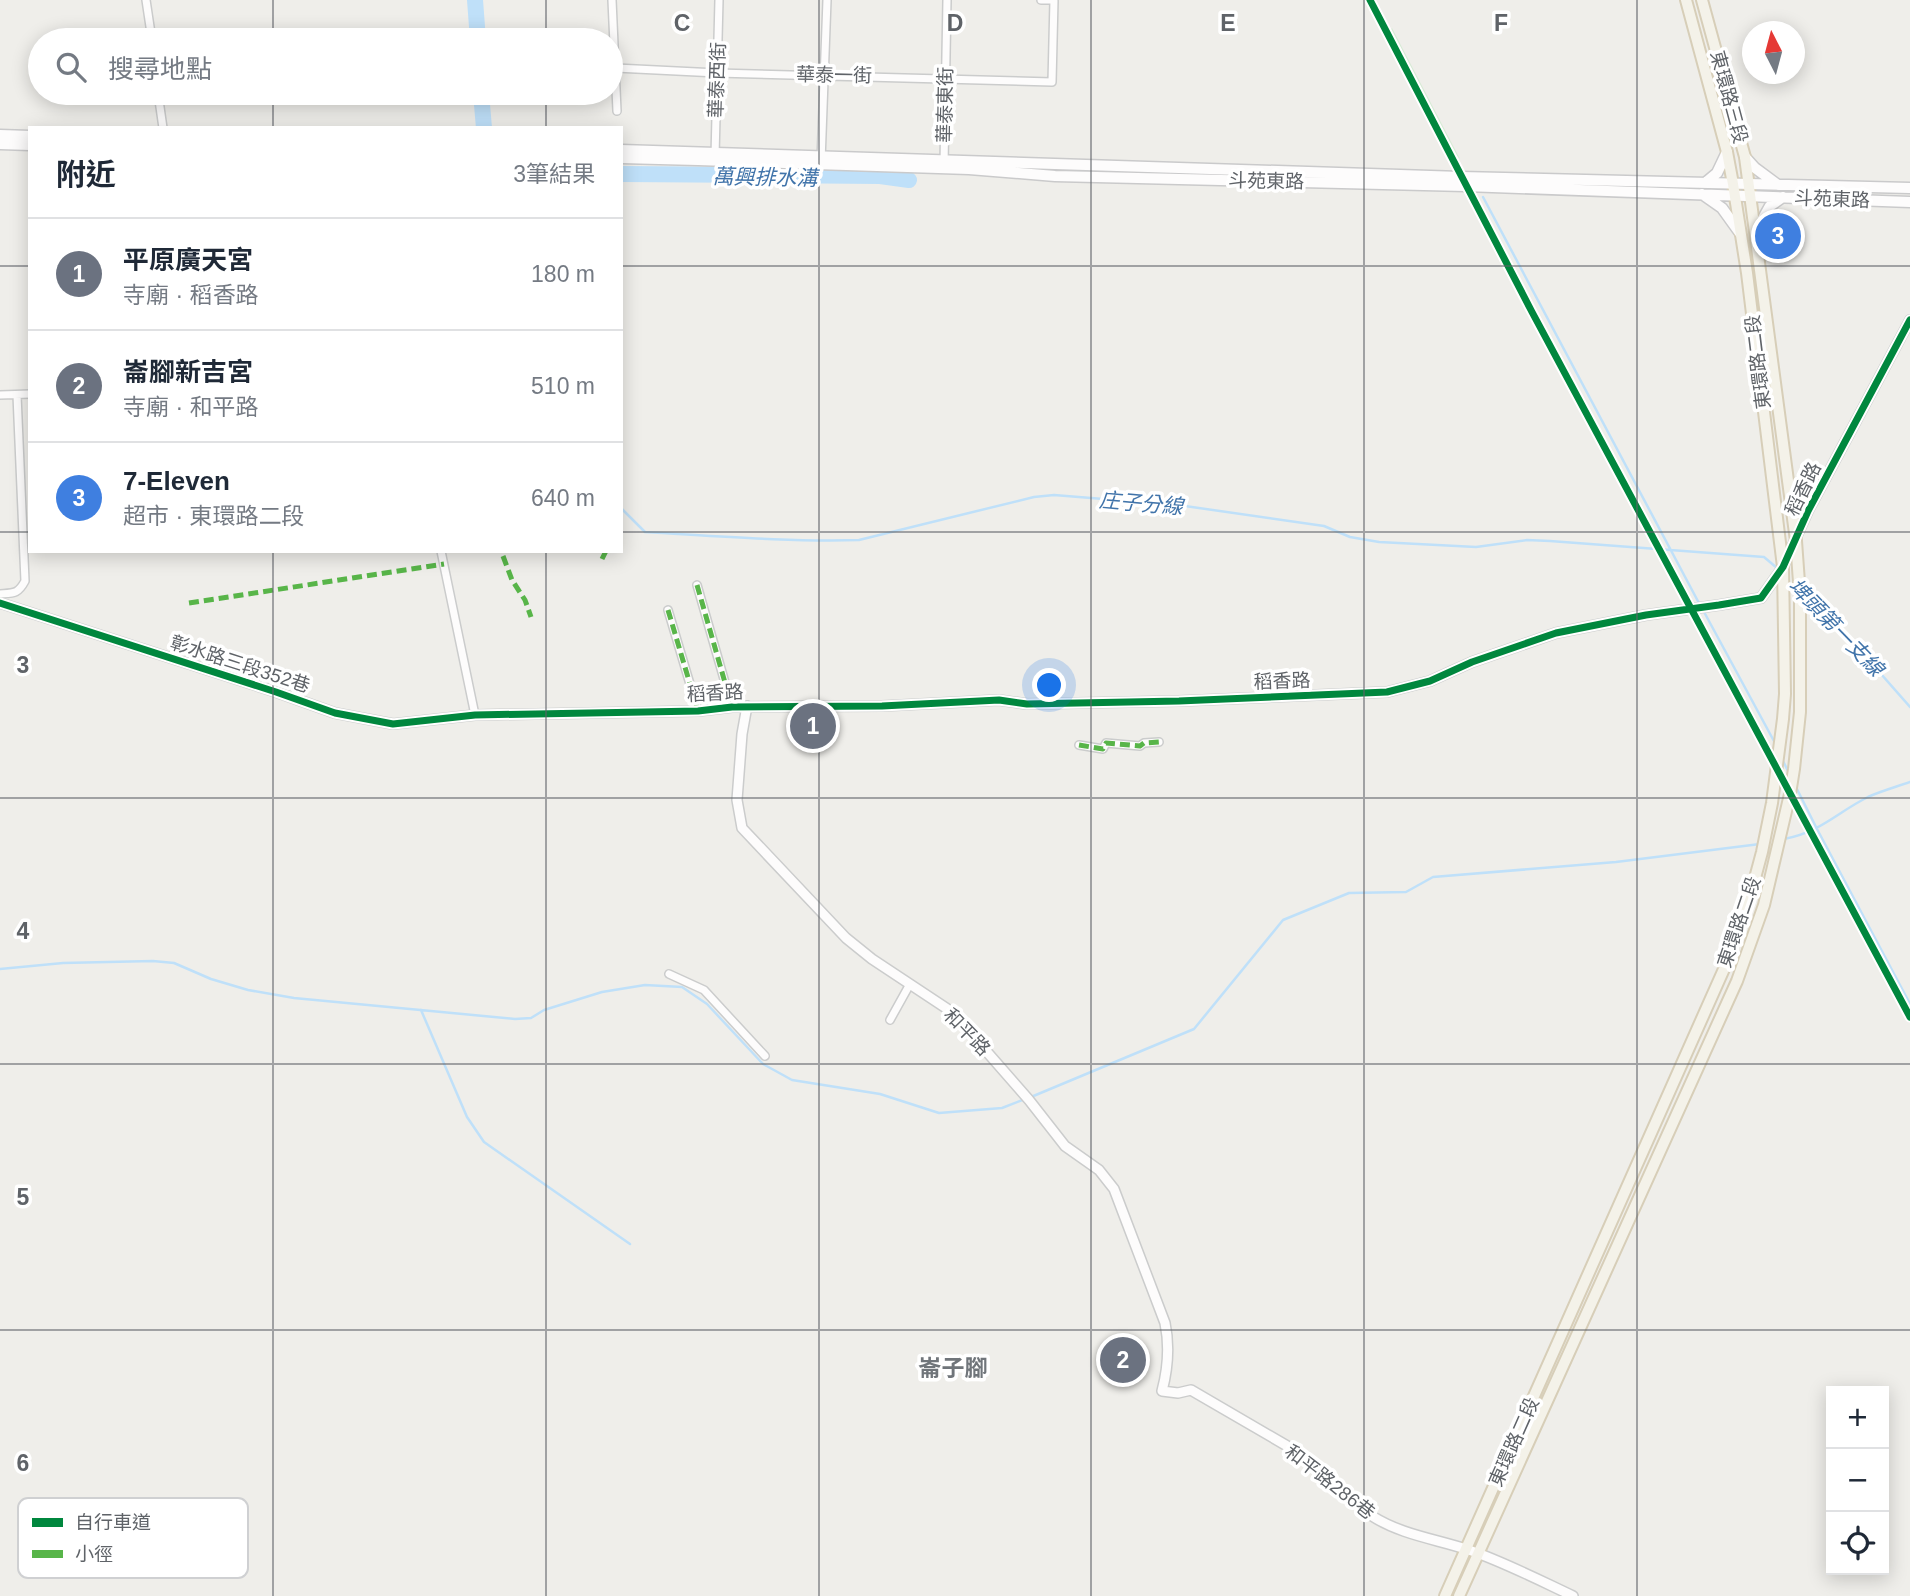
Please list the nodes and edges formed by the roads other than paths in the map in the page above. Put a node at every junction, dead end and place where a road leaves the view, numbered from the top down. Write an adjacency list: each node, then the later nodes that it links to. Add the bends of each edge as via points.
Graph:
1 (146, 0): 10 (street)
2 (612, 0): 11 (street)
3 (719, 0): 13 (street, 華泰西街)
4 (827, 0): 14 (street)
5 (947, 0): 15 (street, 華泰東街)
6 (1041, 0): 7 (street)
7 (1054, 0): 15 (street, 華泰一街, via 1052,82)
8 (1686, 0): 25 (main road, 東環路三段)
9 (1702, 0): 27 (main road, 東環路三段)
10 (150, 28)
11 (614, 28)
12 (623, 68): 13 (street, 華泰一街)
13 (717, 73): 14 (street, 華泰一街); 26 (street, 華泰西街)
14 (825, 75): 15 (street, 華泰一街); 29 (street)
15 (946, 79): 30 (street, 華泰東街)
16 (160, 105): 19 (street)
17 (617, 105): 18 (street)
18 (617, 111)
19 (163, 126)
20 (0, 135): 21 (main road)
21 (28, 136)
22 (0, 144): 23 (main road)
23 (28, 145)
24 (623, 150): 26 (main road, 斗苑東路)
25 (1727, 152): 31 (main road, via 1717,173); 35 (main road, 東環路三段)
26 (715, 156): 28 (main road, 斗苑東路); 29 (main road, 斗苑東路)
27 (1745, 157): 32 (main road, 東環路三段); 33 (main road)
28 (623, 159)
29 (821, 160): 30 (main road, 斗苑東路)
30 (944, 165): 31 (main road, 斗苑東路); 36 (main road, 斗苑東路, via 1055,176)
31 (1705, 183): 35 (main road, 斗苑東路)
32 (1749, 184): 33 (main road, 斗苑東路); 35 (main road, 斗苑東路); 37 (main road, 東環路三段)
33 (1778, 185): 34 (main road, 斗苑東路)
34 (1910, 188)
35 (1734, 189): 36 (main road, 斗苑東路); 37 (main road, 斗苑東路); 41 (main road, 東環路二段)
36 (1701, 194): 41 (main road, via 1723,208)
37 (1750, 196): 38 (main road, 斗苑東路); 40 (main road, 東環路二段)
38 (1783, 197): 39 (main road, 斗苑東路); 40 (main road, via 1770,206)
39 (1910, 202)
40 (1756, 231): 46 (main road, 東環路二段)
41 (1741, 234): 48 (main road, 東環路二段)
42 (1910, 320): 46 (street, 稻香路)
43 (28, 394): 45 (street)
44 (0, 395): 45 (street)
45 (17, 395): 50 (street, via 25,581 21,589)
46 (1796, 541): 48 (street, 稻香路); 65 (main road, 東環路二段, via 1801,596 1800,712 1790,794 1764,905 1737,981)
47 (441, 553): 56 (street)
48 (1783, 567): 53 (street, 稻香路, via 1760,598 1556,633 1430,681 1388,692 1179,701); 64 (main road, 東環路二段, via 1783,719 1772,803 1751,893 1724,969)
49 (697, 585): 54 (street)
50 (0, 594)
51 (0, 603): 56 (street, 彰水路三段352巷, via 335,713 393,724)
52 (667, 610): 55 (street)
53 (747, 706): 54 (street, 稻香路); 60 (street, 和平路, via 737,800 742,828 846,938)
54 (732, 707): 55 (street, 稻香路)
55 (698, 711): 56 (street, 稻香路)
56 (475, 715)
57 (1160, 742): 58 (street, via 1140,746 1106,743 1103,748)
58 (1079, 745)
59 (669, 974): 62 (street, via 704,990)
60 (910, 984): 61 (street); 63 (street, 和平路, via 953,1012 1065,1146 1099,1170 1114,1189 1168,1335 1168,1370)
61 (890, 1020)
62 (765, 1056)
63 (1162, 1391): 64 (street, 和平路286巷, via 1191,1390 1300,1454 1382,1522)
64 (1466, 1549): 65 (street, 和平路286巷); 66 (main road, 東環路二段)
65 (1478, 1553): 67 (main road, 東環路二段); 68 (street, 和平路286巷)
66 (1445, 1596)
67 (1459, 1596)
68 (1573, 1596)

